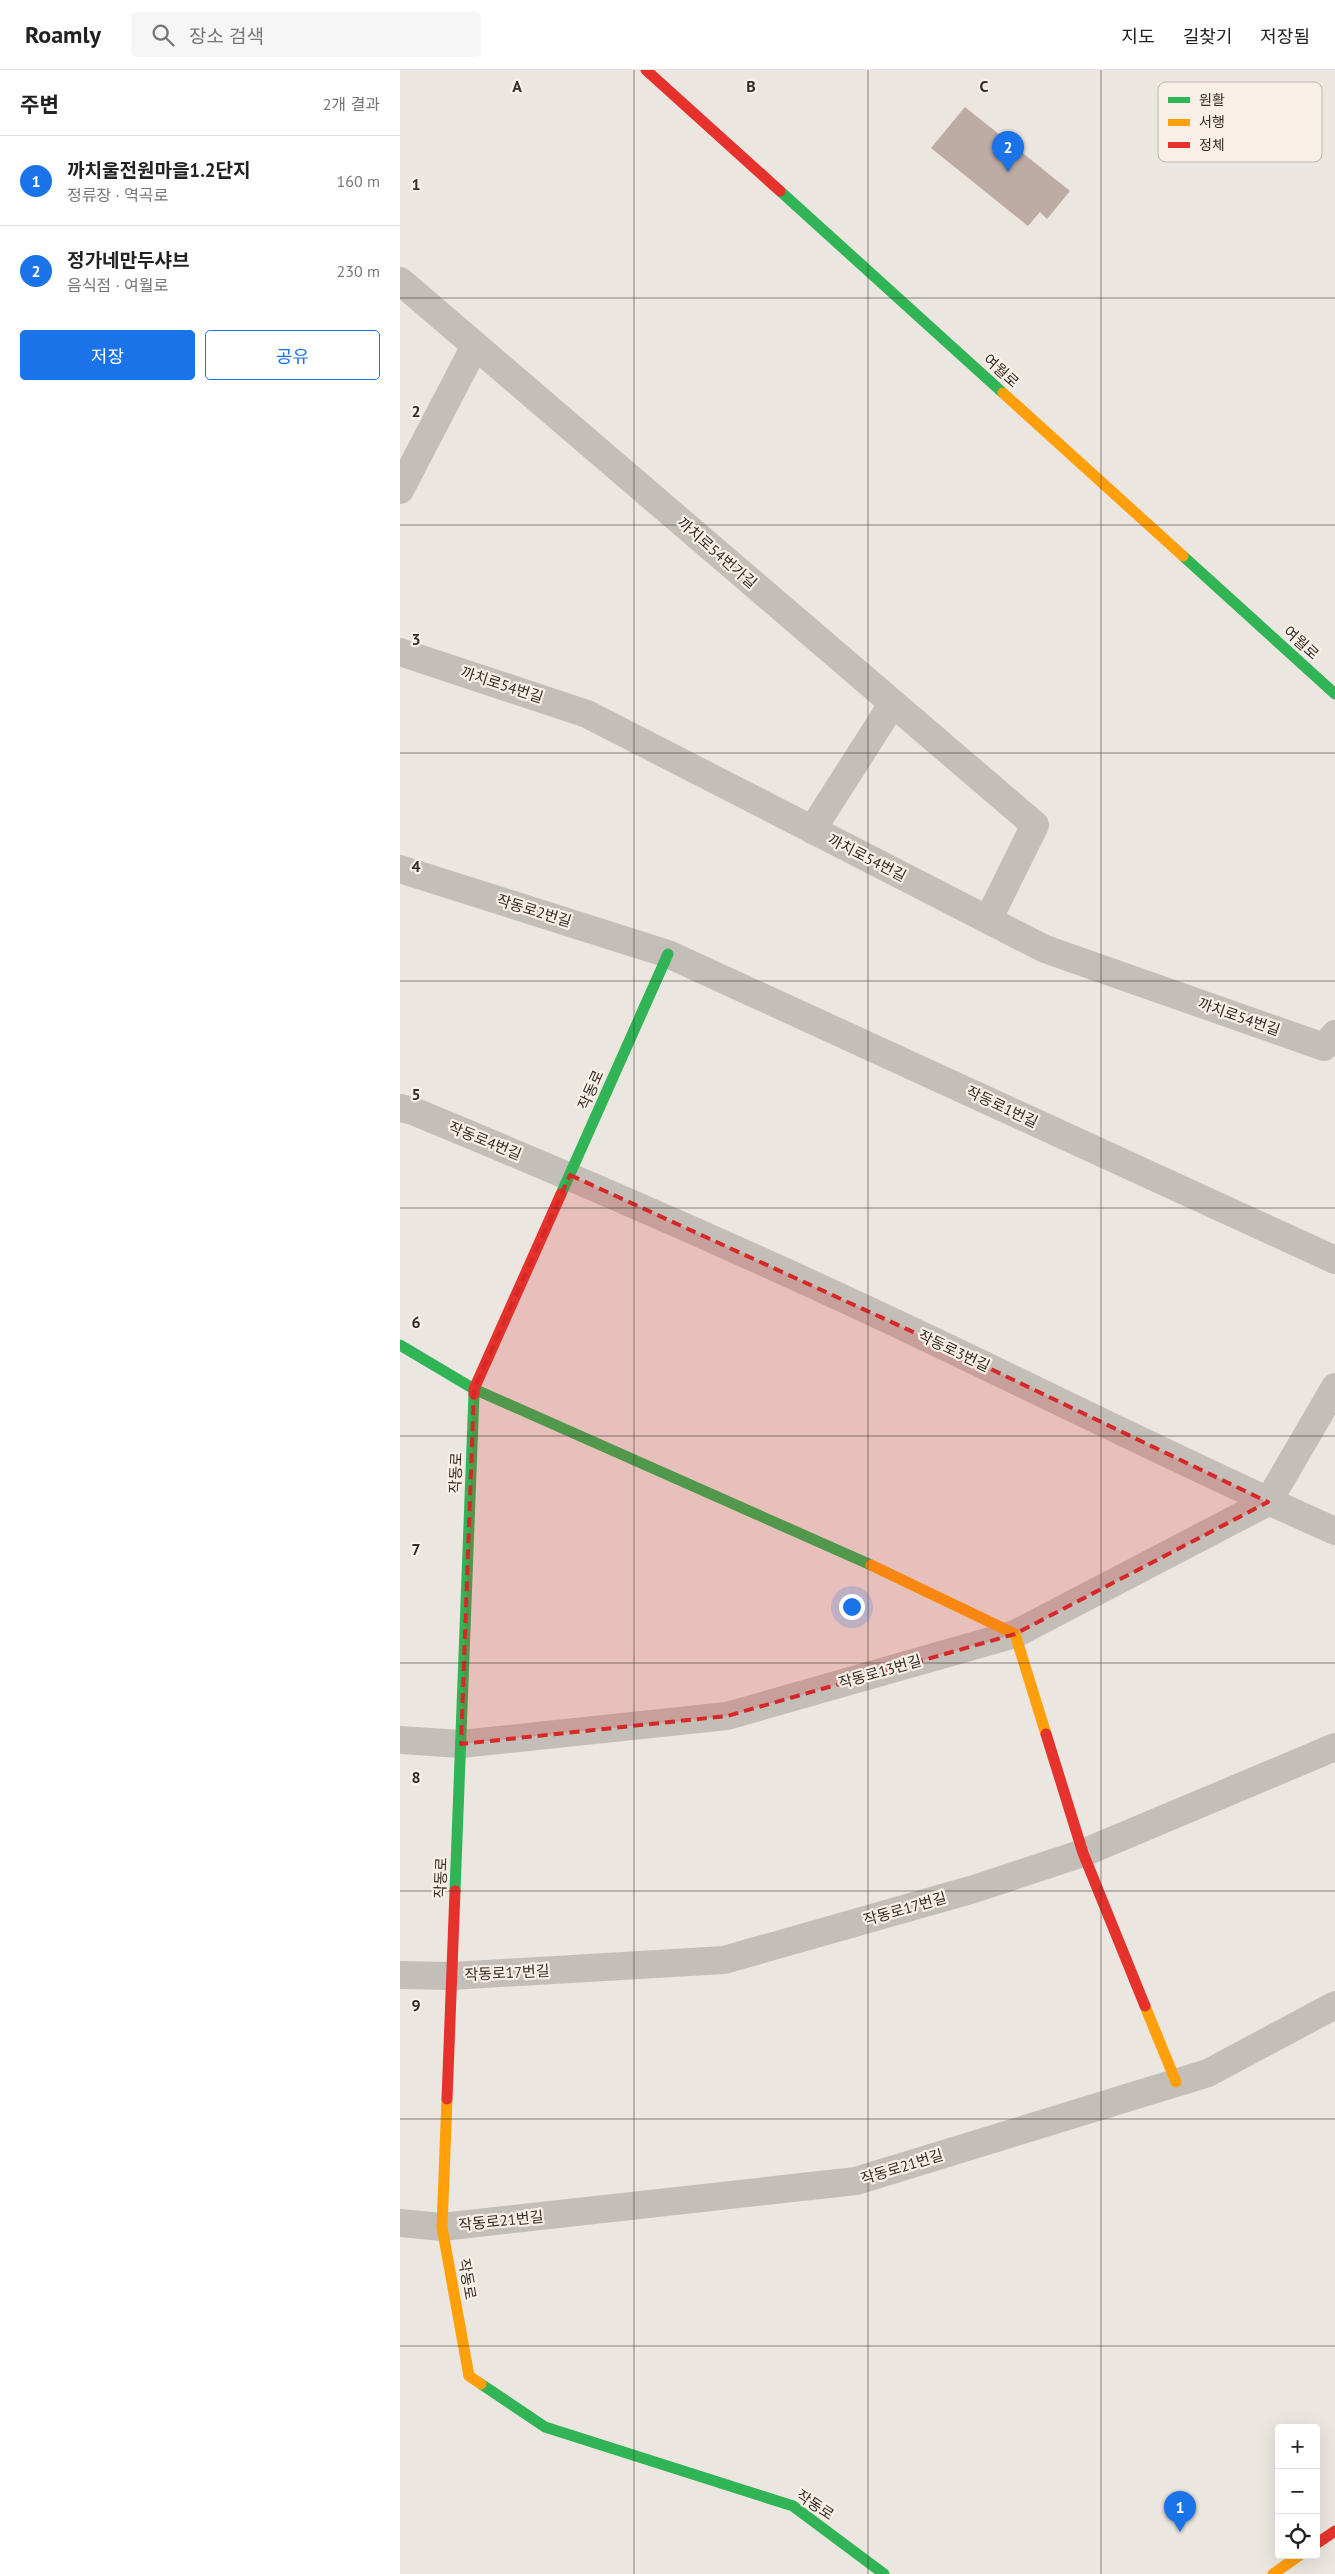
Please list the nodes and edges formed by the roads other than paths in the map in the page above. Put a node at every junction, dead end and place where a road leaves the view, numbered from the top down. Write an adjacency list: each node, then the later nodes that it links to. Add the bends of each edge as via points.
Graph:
1 (646, 70): 6 (street, 여월로)
2 (400, 281): 3 (street, 까치로54번가길)
3 (475, 346): 4 (street); 7 (street, 까치로54번가길)
4 (400, 490)
5 (400, 652): 8 (street, 까치로54번길, via 587,714)
6 (1335, 694)
7 (893, 703): 8 (street); 10 (street, 까치로54번가길, via 1034,825)
8 (812, 830): 10 (street, 까치로54번길)
9 (400, 869): 11 (street, 작동로2번길)
10 (988, 920): 12 (street, 까치로54번길, via 1045,949 1324,1047)
11 (668, 954): 14 (street, 작동로); 15 (street, 작동로1번길)
12 (1335, 1034)
13 (400, 1108): 14 (street, 작동로4번길)
14 (570, 1176): 18 (street, 작동로); 19 (street, 작동로3번길, via 922,1336)
15 (1335, 1260)
16 (400, 1345): 18 (street)
17 (1335, 1387): 19 (street)
18 (474, 1390): 21 (street, via 898,1577); 23 (street, 작동로)
19 (1268, 1502): 20 (street, 작동로3번길); 21 (street, 작동로13번길)
20 (1335, 1531)
21 (1015, 1634): 23 (street, 작동로13번길, via 727,1716); 25 (street)
22 (400, 1740): 23 (street, 작동로13번길)
23 (461, 1744): 27 (street, 작동로)
24 (1335, 1747): 25 (street, 작동로17번길)
25 (1083, 1853): 27 (street, 작동로17번길, via 974,1889 724,1960); 29 (street)
26 (400, 1975): 27 (street, 작동로17번길)
27 (452, 1976): 31 (street, 작동로)
28 (1335, 2005): 29 (street, 작동로21번길, via 1208,2073)
29 (1176, 2082): 31 (street, 작동로21번길, via 856,2181)
30 (400, 2223): 31 (street, 작동로21번길)
31 (442, 2227): 35 (street, 작동로, via 469,2376 544,2426 793,2506)
32 (1335, 2531): 33 (street)
33 (1320, 2541)
34 (1294, 2559): 36 (street)
35 (884, 2574)
36 (1273, 2574)

